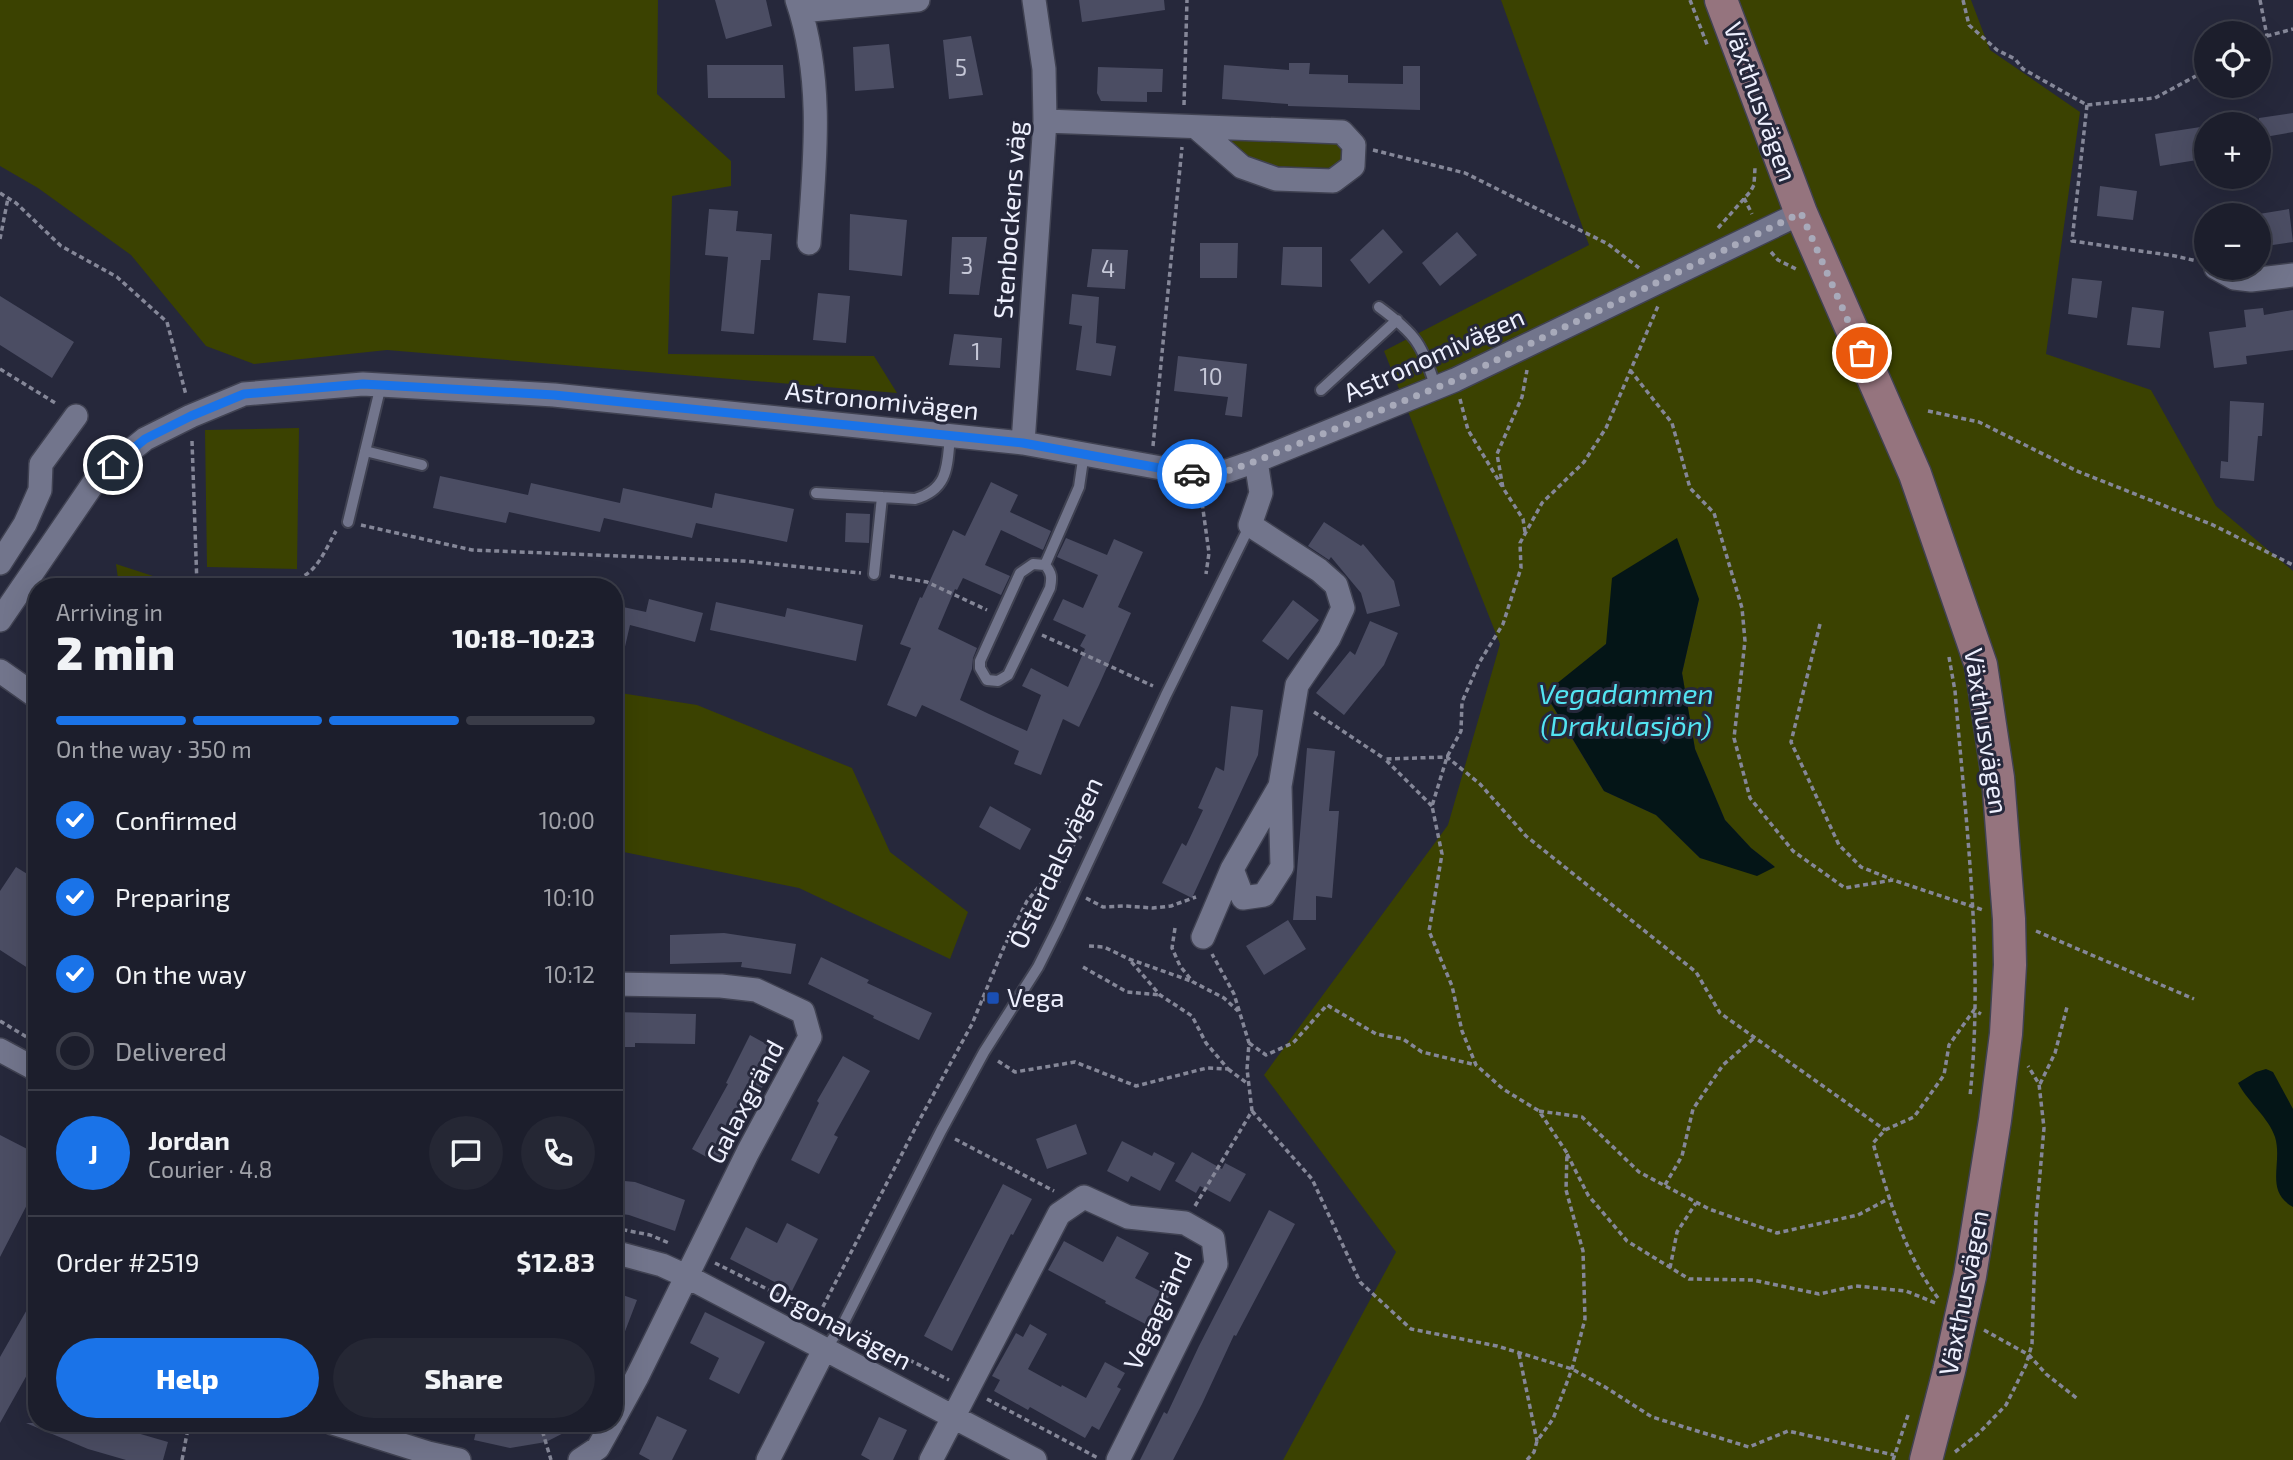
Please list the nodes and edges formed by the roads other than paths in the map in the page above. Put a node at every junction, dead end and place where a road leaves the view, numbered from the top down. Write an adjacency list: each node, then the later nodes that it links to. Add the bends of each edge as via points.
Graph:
1 (918, 0): 4 (street)
2 (1034, 0): 5 (street, Stenbockens väg, via 1044,69)
3 (1721, 0): 7 (street, Växthusvägen)
4 (799, 6): 8 (street, via 815,82)
5 (1045, 121): 6 (street); 18 (street, Stenbockens väg)
6 (1190, 128): 6 (street, via 1242,166 1276,179 1333,181 1353,166 1354,145 1342,132)
7 (1801, 213): 13 (street, Astronomivägen, via 1650,276 1532,343); 48 (street, Växthusvägen, via 1915,474 1980,665 1998,778 2010,919 2006,1034 1972,1264 1943,1312 1949,1371)
8 (809, 243)
9 (2293, 275): 10 (street)
10 (2271, 278)
11 (1379, 307): 12 (lane)
12 (1397, 320): 13 (lane, via 1416,338); 15 (lane)
13 (1446, 384): 21 (street, Astronomivägen)
14 (382, 385): 17 (street, Astronomivägen, via 554,395); 19 (lane); 30 (street, Astronomivägen, via 244,394 145,439 97,478)
15 (1321, 390)
16 (76, 416): 27 (street, via 41,464 40,490)
17 (950, 436): 18 (street, Astronomivägen); 24 (lane, via 946,472 934,490 915,499)
18 (1023, 443): 20 (street, Astronomivägen)
19 (365, 451): 22 (lane); 25 (lane)
20 (1084, 453): 21 (street, Astronomivägen, via 1200,475); 28 (lane, via 1079,486)
21 (1256, 461): 26 (street, Österdalsvägen, via 1261,493)
22 (422, 465)
23 (816, 493): 24 (lane)
24 (882, 497): 29 (lane)
25 (345, 521)
26 (1250, 525): 35 (street, via 1319,570 1336,586 1343,608 1297,685); 43 (lane, Österdalsvägen, via 1038,967 984,1052 842,1326)
27 (0, 563)
28 (1045, 565): 28 (lane, via 1052,577 1050,588 1008,675 998,681 987,680 980,661 1020,573 1033,564)
29 (874, 574)
30 (29, 578)
31 (28, 579): 32 (street, Astronomivägen)
32 (0, 620)
33 (0, 671): 34 (street)
34 (28, 691)
35 (1280, 786): 36 (street); 36 (street, via 1282,867 1264,895 1242,898)
36 (1229, 876): 37 (street)
37 (1203, 937)
38 (623, 984): 42 (street, Galaxgränd, via 756,990 803,1012 810,1037)
39 (0, 1050): 40 (street)
40 (28, 1065)
41 (623, 1254): 42 (street, Orgonavägen)
42 (686, 1276): 43 (street, Orgonavägen); 44 (street, Galaxgränd)
43 (814, 1344): 45 (street, Orgonavägen); 51 (street, Österdalsvägen)
44 (623, 1403)
45 (952, 1417): 52 (street); 53 (street, Orgonavägen); 54 (street, Vegagränd, via 1059,1214 1084,1197 1128,1217 1185,1223 1213,1239 1216,1264)
46 (362, 1432): 49 (street)
47 (607, 1432): 50 (street, Galaxgränd, via 598,1448)
48 (1928, 1457)
49 (459, 1460)
50 (580, 1460)
51 (768, 1460)
52 (931, 1460)
53 (1034, 1460)
54 (1118, 1460)

